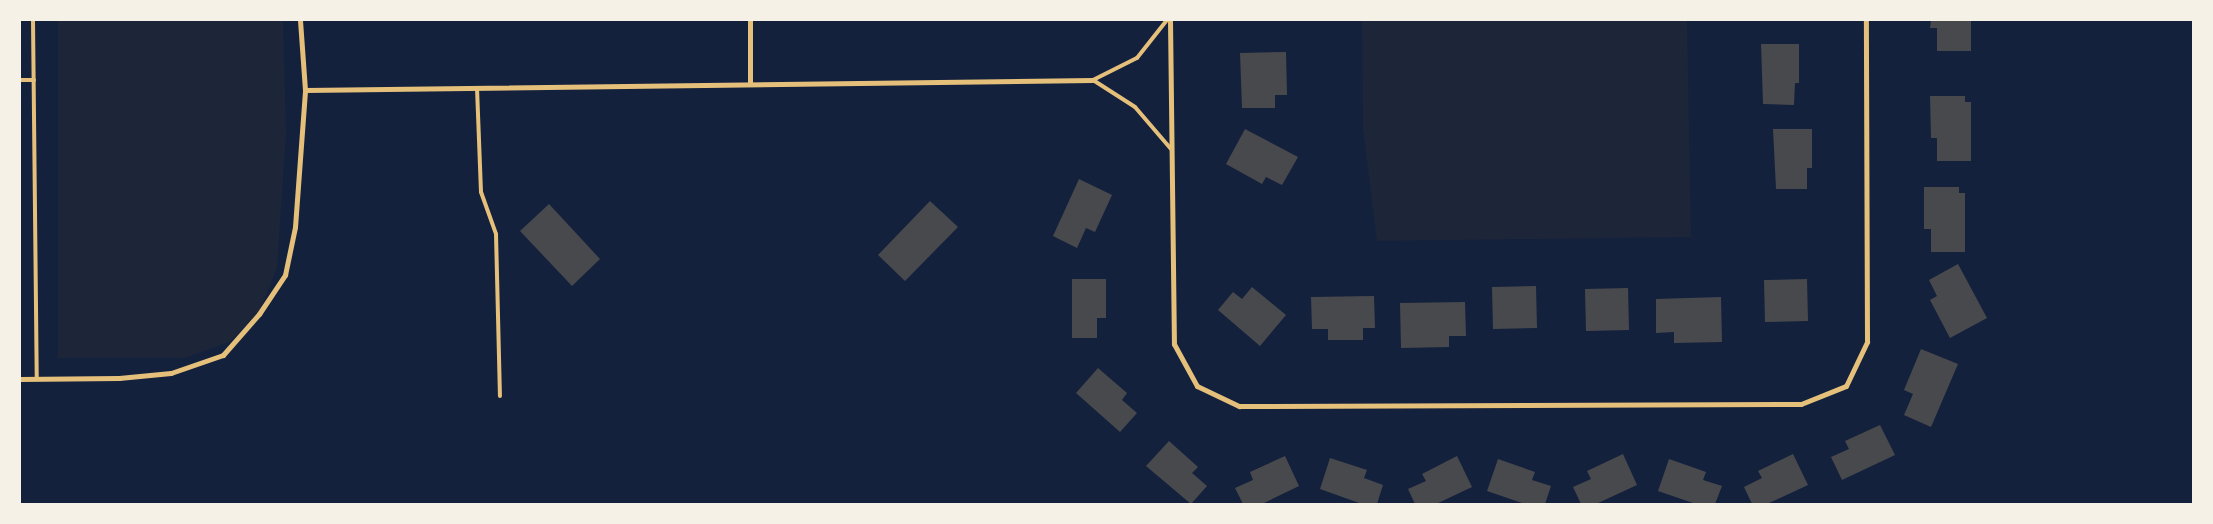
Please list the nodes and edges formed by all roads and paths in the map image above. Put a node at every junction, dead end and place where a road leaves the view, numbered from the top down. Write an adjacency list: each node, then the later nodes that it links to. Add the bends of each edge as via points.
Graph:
1 (33, 20): 7 (lane)
2 (300, 20): 11 (street)
3 (750, 20): 9 (street)
4 (1169, 20): 8 (lane, via 1137,58); 12 (street)
5 (1866, 20): 12 (street, via 1866,342 1846,386 1801,404 1239,406 1196,386 1174,344)
6 (20, 80): 7 (lane)
7 (34, 80): 14 (lane)
8 (1093, 80): 9 (street); 12 (lane, via 1134,107)
9 (750, 83): 10 (street)
10 (477, 88): 11 (street); 15 (lane, via 481,192 496,234)
11 (305, 90): 14 (street, via 295,228 285,275 259,314 223,355 171,373 119,378)
12 (1171, 149)
13 (20, 379): 14 (street)
14 (37, 379)
15 (500, 396)

